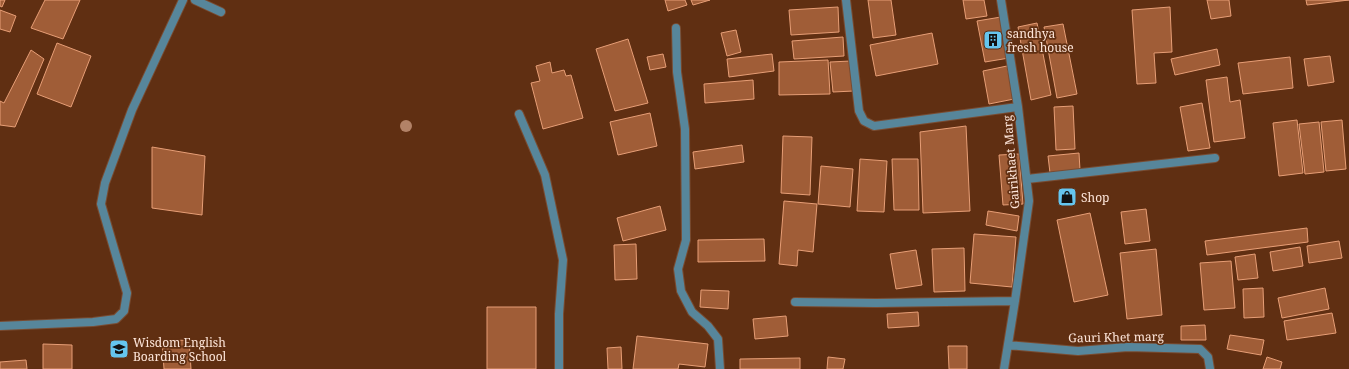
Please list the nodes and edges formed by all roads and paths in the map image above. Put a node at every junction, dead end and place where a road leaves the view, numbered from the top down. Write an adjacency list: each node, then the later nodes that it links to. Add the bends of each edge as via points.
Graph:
1 (184, 0): 13 (street, via 132,110 105,183 101,204 126,293 124,311 116,319 93,322)
2 (195, 0): 5 (street)
3 (846, 0): 7 (street, via 859,111 864,121 874,126)
4 (1001, 0): 7 (street, Gairikhaet Marg)
5 (220, 12)
6 (676, 28): 16 (street, via 677,72 685,128 686,240 678,269 681,291 692,312 718,338)
7 (1018, 107): 10 (street, Gairikhaet Marg)
8 (519, 114): 15 (street, via 545,175 563,260 559,314)
9 (1215, 158): 10 (street)
10 (1027, 179): 11 (street, Gairikhaet Marg, via 1028,201)
11 (1015, 301): 12 (street); 14 (street, Gairikhaet Marg)
12 (795, 302)
13 (0, 326)
14 (1008, 345): 17 (street, Gairikhaet Marg); 18 (street, Gauri Khet marg, via 1078,351 1128,347 1200,349 1208,357)
15 (559, 369)
16 (720, 369)
17 (1004, 369)
18 (1210, 369)

